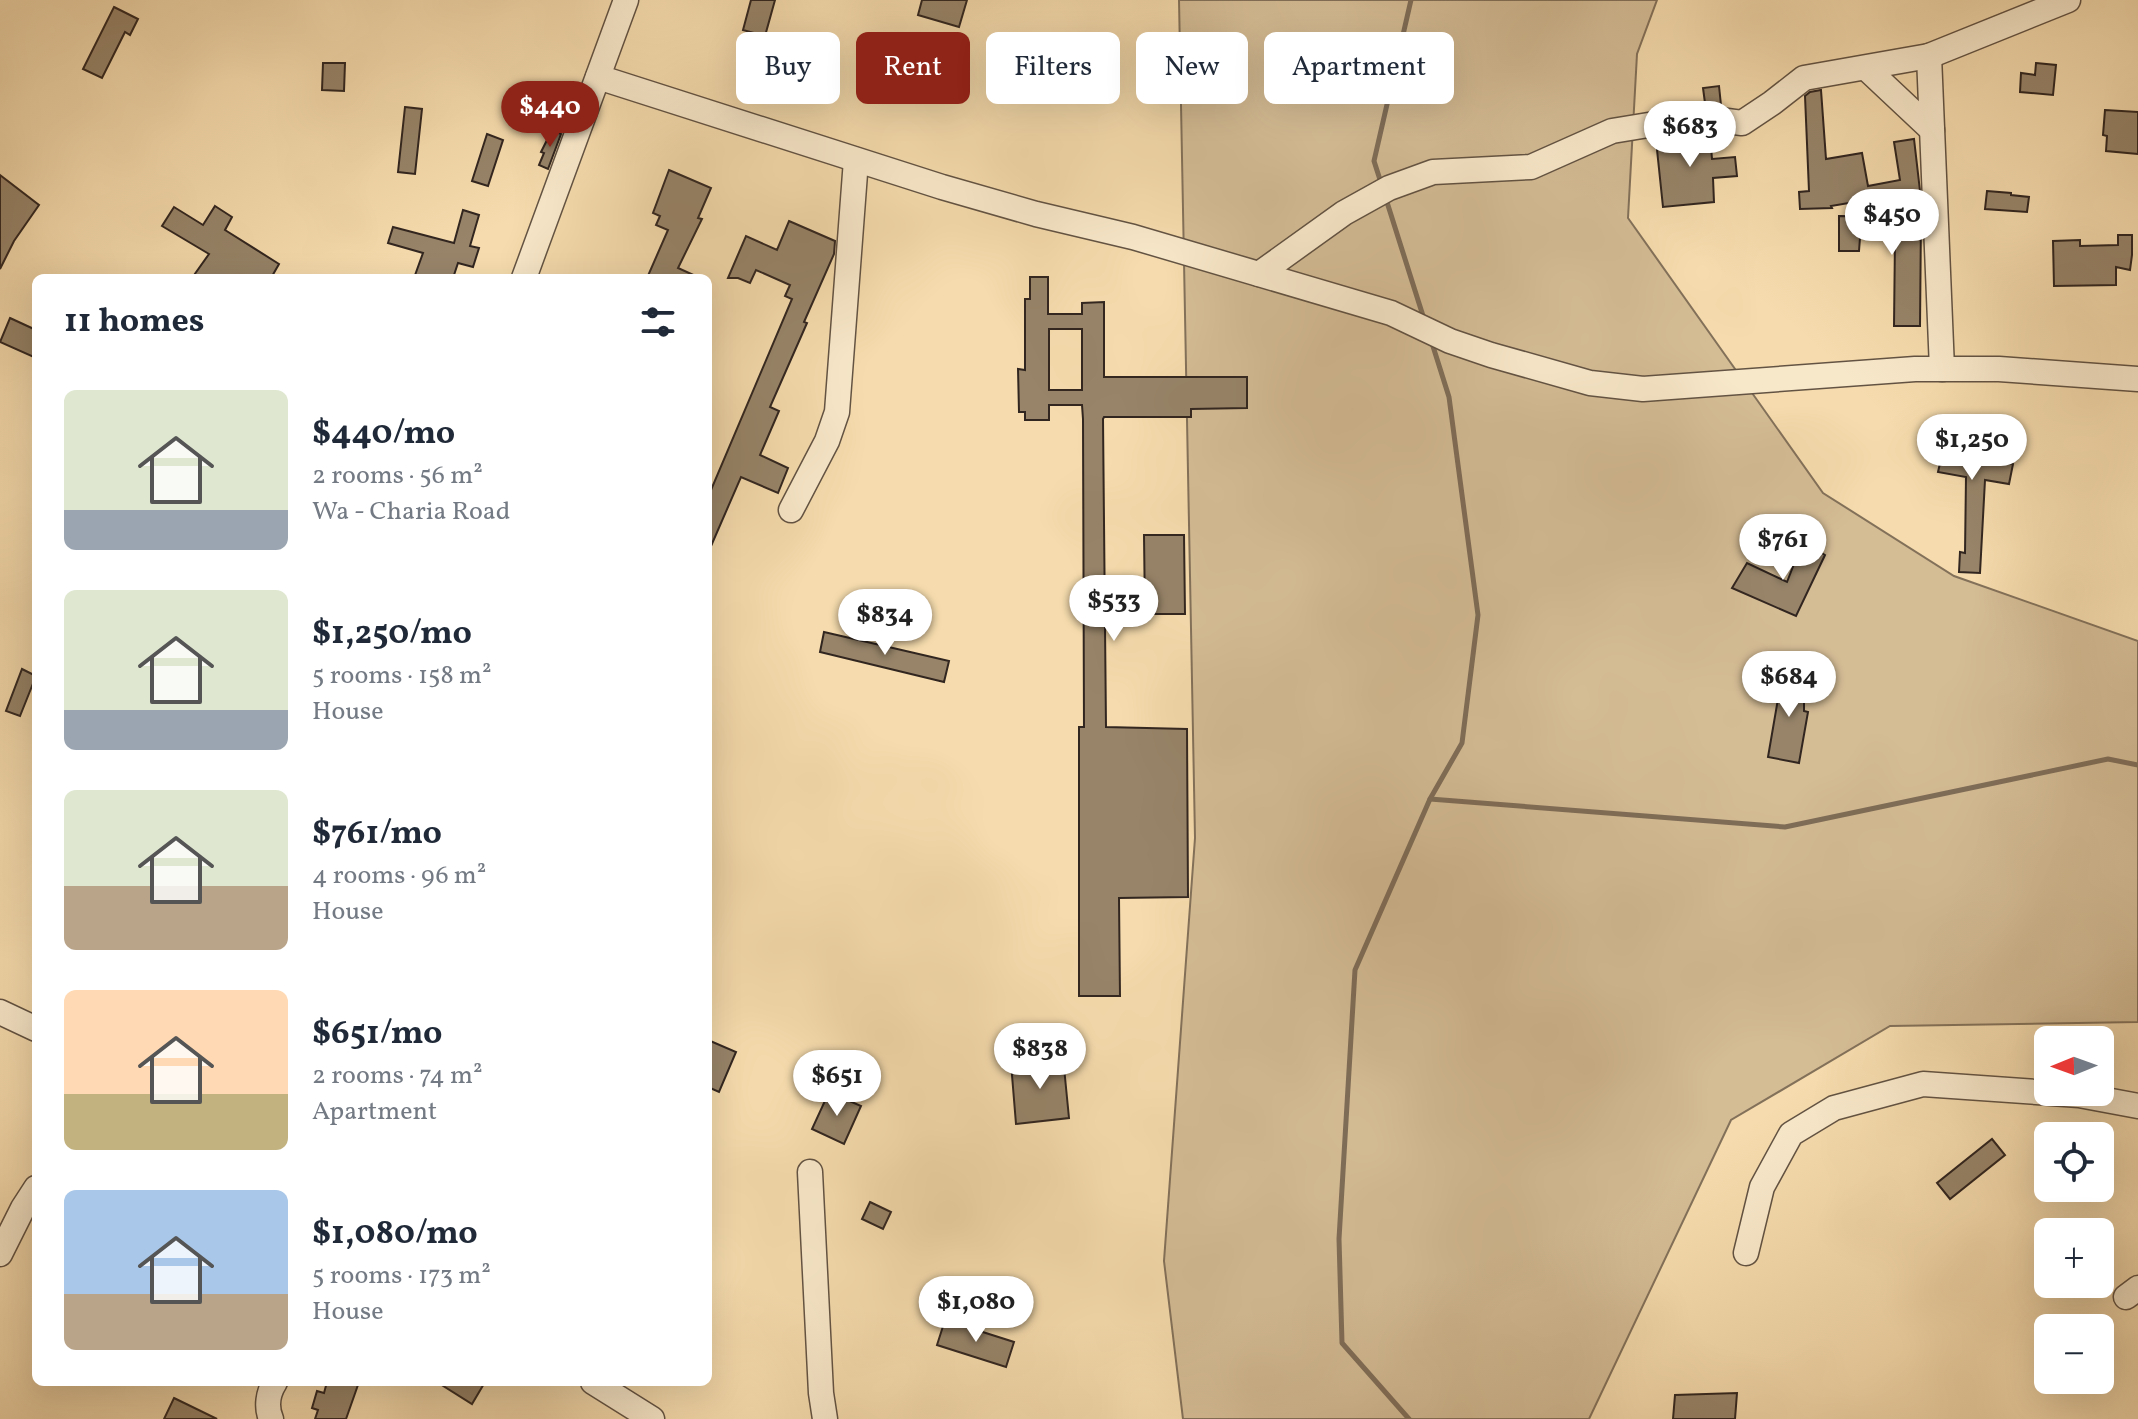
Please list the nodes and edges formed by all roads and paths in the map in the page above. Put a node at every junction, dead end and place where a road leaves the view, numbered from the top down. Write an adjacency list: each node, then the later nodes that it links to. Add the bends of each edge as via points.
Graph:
1 (626, 0): 5 (street)
2 (2068, 0): 3 (street)
3 (1929, 56): 4 (street); 6 (street)
4 (1866, 68): 6 (street); 9 (street, via 1804,78 1742,123 1697,117 1612,131 1531,167 1418,177 1344,213)
5 (598, 77): 7 (street); 8 (street)
6 (1932, 130): 10 (street)
7 (856, 160): 9 (street); 12 (street, via 837,412)
8 (525, 274)
9 (1259, 274): 10 (street, via 1391,313 1491,355 1590,383 1643,389)
10 (1942, 369): 11 (street)
11 (2138, 379)
12 (791, 510)
13 (0, 1012): 14 (street)
14 (32, 1027)
15 (2138, 1106): 18 (street, via 2079,1095 1923,1084 1834,1108 1791,1134 1762,1187)
16 (810, 1172): 24 (street)
17 (32, 1194): 19 (street)
18 (1746, 1253)
19 (0, 1254)
20 (272, 1386): 22 (street)
21 (599, 1386): 23 (street)
22 (267, 1416)
23 (652, 1419)
24 (825, 1419)

